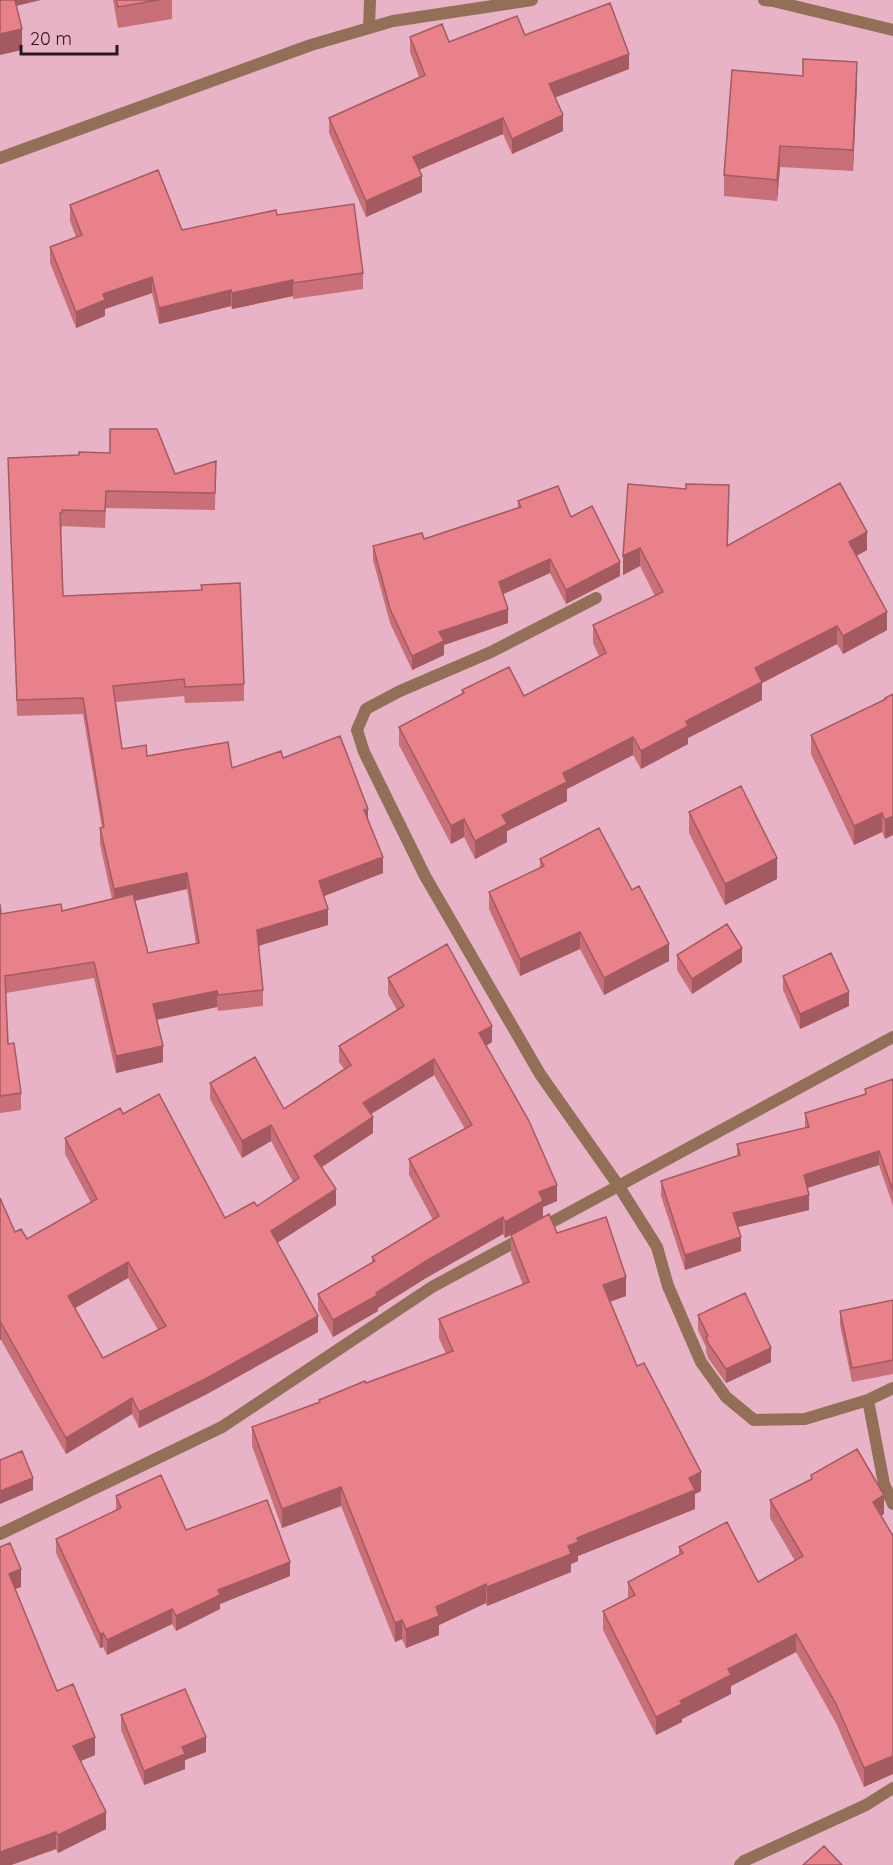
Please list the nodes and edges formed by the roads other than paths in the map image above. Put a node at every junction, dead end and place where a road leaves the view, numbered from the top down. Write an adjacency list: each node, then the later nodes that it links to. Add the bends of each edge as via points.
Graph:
1 (370, 0): 4 (street)
2 (532, 0): 4 (street)
3 (764, 0): 5 (street)
4 (369, 28): 6 (street, via 311,45)
5 (893, 30)
6 (0, 158)
7 (596, 598): 9 (street, via 491,652 400,690 366,709 357,730 425,876 540,1074)
8 (893, 1036): 9 (street)
9 (618, 1185): 11 (street, via 657,1247 668,1286 701,1362 726,1397 754,1420 805,1419); 13 (street, via 432,1287 222,1427)
10 (893, 1389): 11 (street)
11 (868, 1400): 12 (street, via 884,1484)
12 (893, 1504)
13 (0, 1534)
14 (893, 1788): 15 (street, via 866,1805)
15 (740, 1865)

